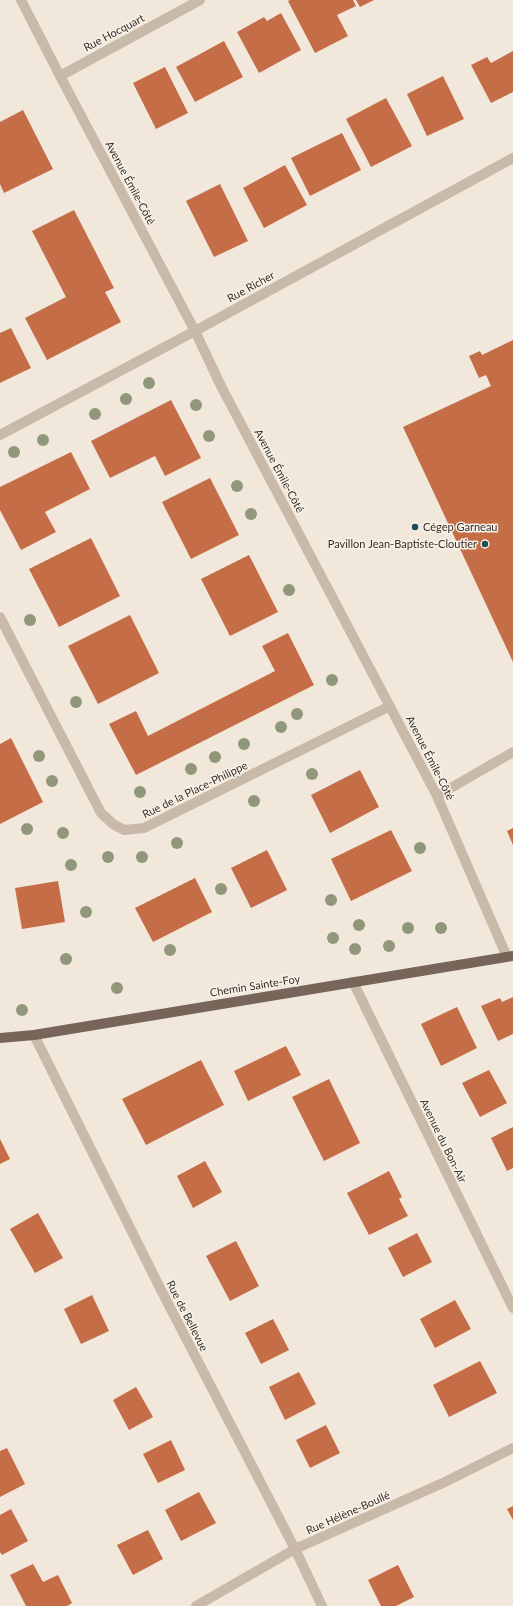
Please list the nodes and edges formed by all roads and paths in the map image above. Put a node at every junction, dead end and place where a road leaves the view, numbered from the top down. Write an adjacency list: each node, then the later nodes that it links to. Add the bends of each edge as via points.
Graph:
1 (22, 0): 3 (street, Avenue Émile-Côté)
2 (200, 0): 3 (street, Rue Hocquart)
3 (60, 76): 5 (street, Avenue Émile-Côté)
4 (513, 158): 5 (street, Rue Richer)
5 (195, 331): 6 (street, Rue Richer); 8 (street, Avenue Émile-Côté)
6 (0, 435)
7 (0, 617): 8 (street, Rue de la Place-Philippe, via 101,814 124,830 144,828)
8 (390, 706): 10 (street, Avenue Émile-Côté)
9 (513, 752): 10 (street)
10 (437, 796): 11 (street, Avenue Émile-Côté)
11 (510, 956): 12 (main road, Chemin Sainte-Foy)
12 (353, 982): 13 (main road, Chemin Sainte-Foy); 15 (street, Avenue du Bon-Air)
13 (34, 1035): 14 (main road, Chemin Sainte-Foy); 17 (street, Rue de Bellevue, via 160,1288)
14 (0, 1038)
15 (513, 1308)
16 (513, 1448): 17 (street, Rue Hélène-Boullé, via 445,1482)
17 (295, 1549): 18 (street, Rue Hélène-Boullé); 19 (street, Rue de Bellevue)
18 (196, 1606)
19 (322, 1606)

